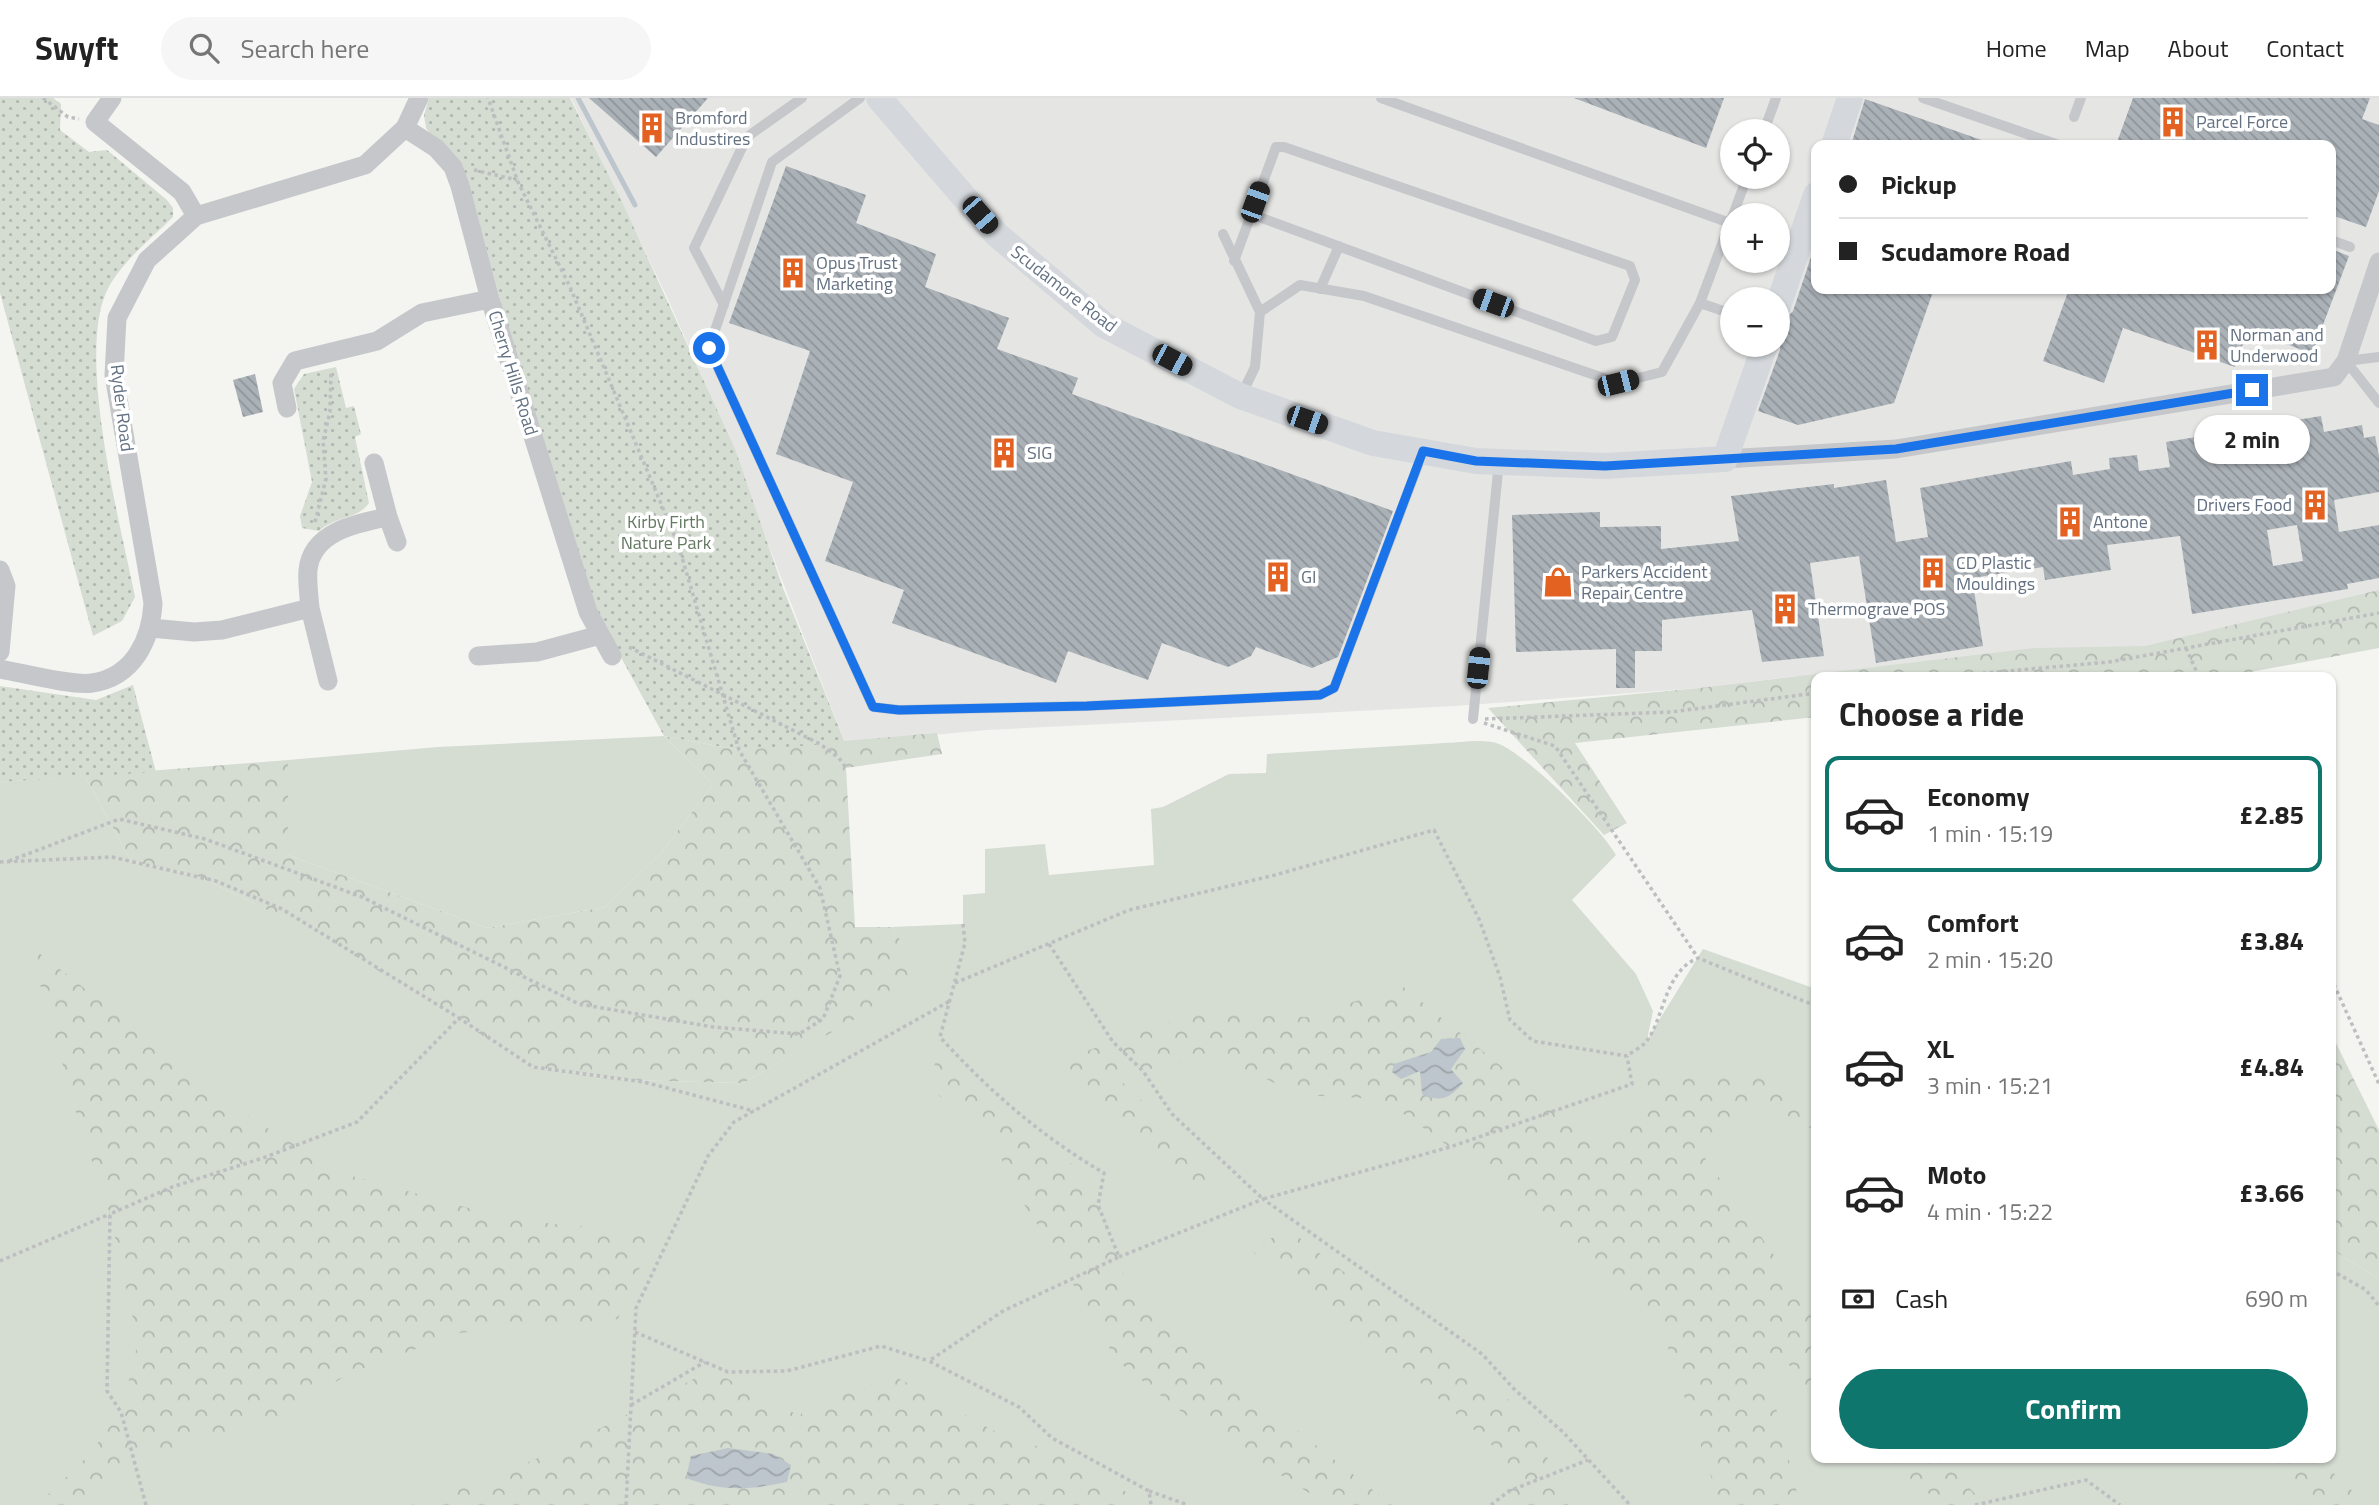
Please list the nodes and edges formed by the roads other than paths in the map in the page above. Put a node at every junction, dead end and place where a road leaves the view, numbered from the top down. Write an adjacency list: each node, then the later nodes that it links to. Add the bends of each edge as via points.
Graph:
1 (113, 98): 19 (street, via 94,122 182,192)
2 (419, 98): 13 (street, Ryder Road)
3 (802, 98): 31 (lane, via 747,137 694,248)
4 (860, 98): 31 (lane, via 772,162)
5 (878, 98): 37 (street, Scudamore Road, via 996,234 1104,325)
6 (1381, 98): 18 (lane)
7 (1776, 98): 12 (lane)
8 (1850, 98): 14 (street)
9 (1923, 98): 15 (lane)
10 (2081, 98): 11 (lane)
11 (2074, 117)
12 (1768, 119)
13 (405, 128): 19 (street, Ryder Road, via 365,164); 29 (street, Cherry Hills Road, via 436,148 453,166)
14 (1836, 140)
15 (2045, 140)
16 (1811, 210): 27 (street)
17 (1251, 214): 22 (lane); 22 (lane, via 1276,146 1284,147 1630,266 1635,279 1612,337 1596,341); 25 (lane)
18 (1720, 214)
19 (196, 216): 48 (street, Ryder Road, via 147,260 117,318 114,375 153,603)
20 (1223, 234): 25 (lane)
21 (2336, 242): 23 (lane)
22 (1339, 246): 28 (lane)
23 (2350, 247)
24 (1720, 250): 30 (lane)
25 (1234, 261): 33 (lane)
26 (2379, 262): 36 (street)
27 (1785, 287)
28 (1320, 289): 30 (lane, via 1364,296 1618,383 1662,372); 33 (lane, via 1300,285)
29 (490, 299): 39 (street, via 422,313 377,341 295,360 282,383); 50 (street, Cherry Hills Road, via 588,612 607,647)
30 (1700, 303): 32 (lane)
31 (724, 305): 40 (lane, via 709,348 873,707 1087,706 1320,695 1334,688)
32 (1720, 310)
33 (1260, 312): 37 (lane, via 1255,367)
34 (1761, 357): 41 (street)
35 (2379, 357): 36 (lane)
36 (2340, 369): 38 (lane); 41 (street, Scudamore Road, via 1896,449)
37 (1240, 397): 40 (street, Scudamore Road, via 1373,443)
38 (2379, 403)
39 (287, 408)
40 (1423, 451): 42 (street, Scudamore Road)
41 (1725, 459): 42 (street, Scudamore Road, via 1605,466)
42 (1499, 462): 53 (lane)
43 (374, 463): 44 (street)
44 (388, 517): 45 (street); 47 (street, via 351,524 322,544 308,568)
45 (397, 542)
46 (0, 570): 49 (street, via 6,586)
47 (310, 608): 48 (street, via 222,629); 52 (street)
48 (151, 628): 51 (street, Ryder Road, via 134,660 107,680 90,684)
49 (0, 653)
50 (478, 656)
51 (0, 669)
52 (328, 681)
53 (1472, 719)

